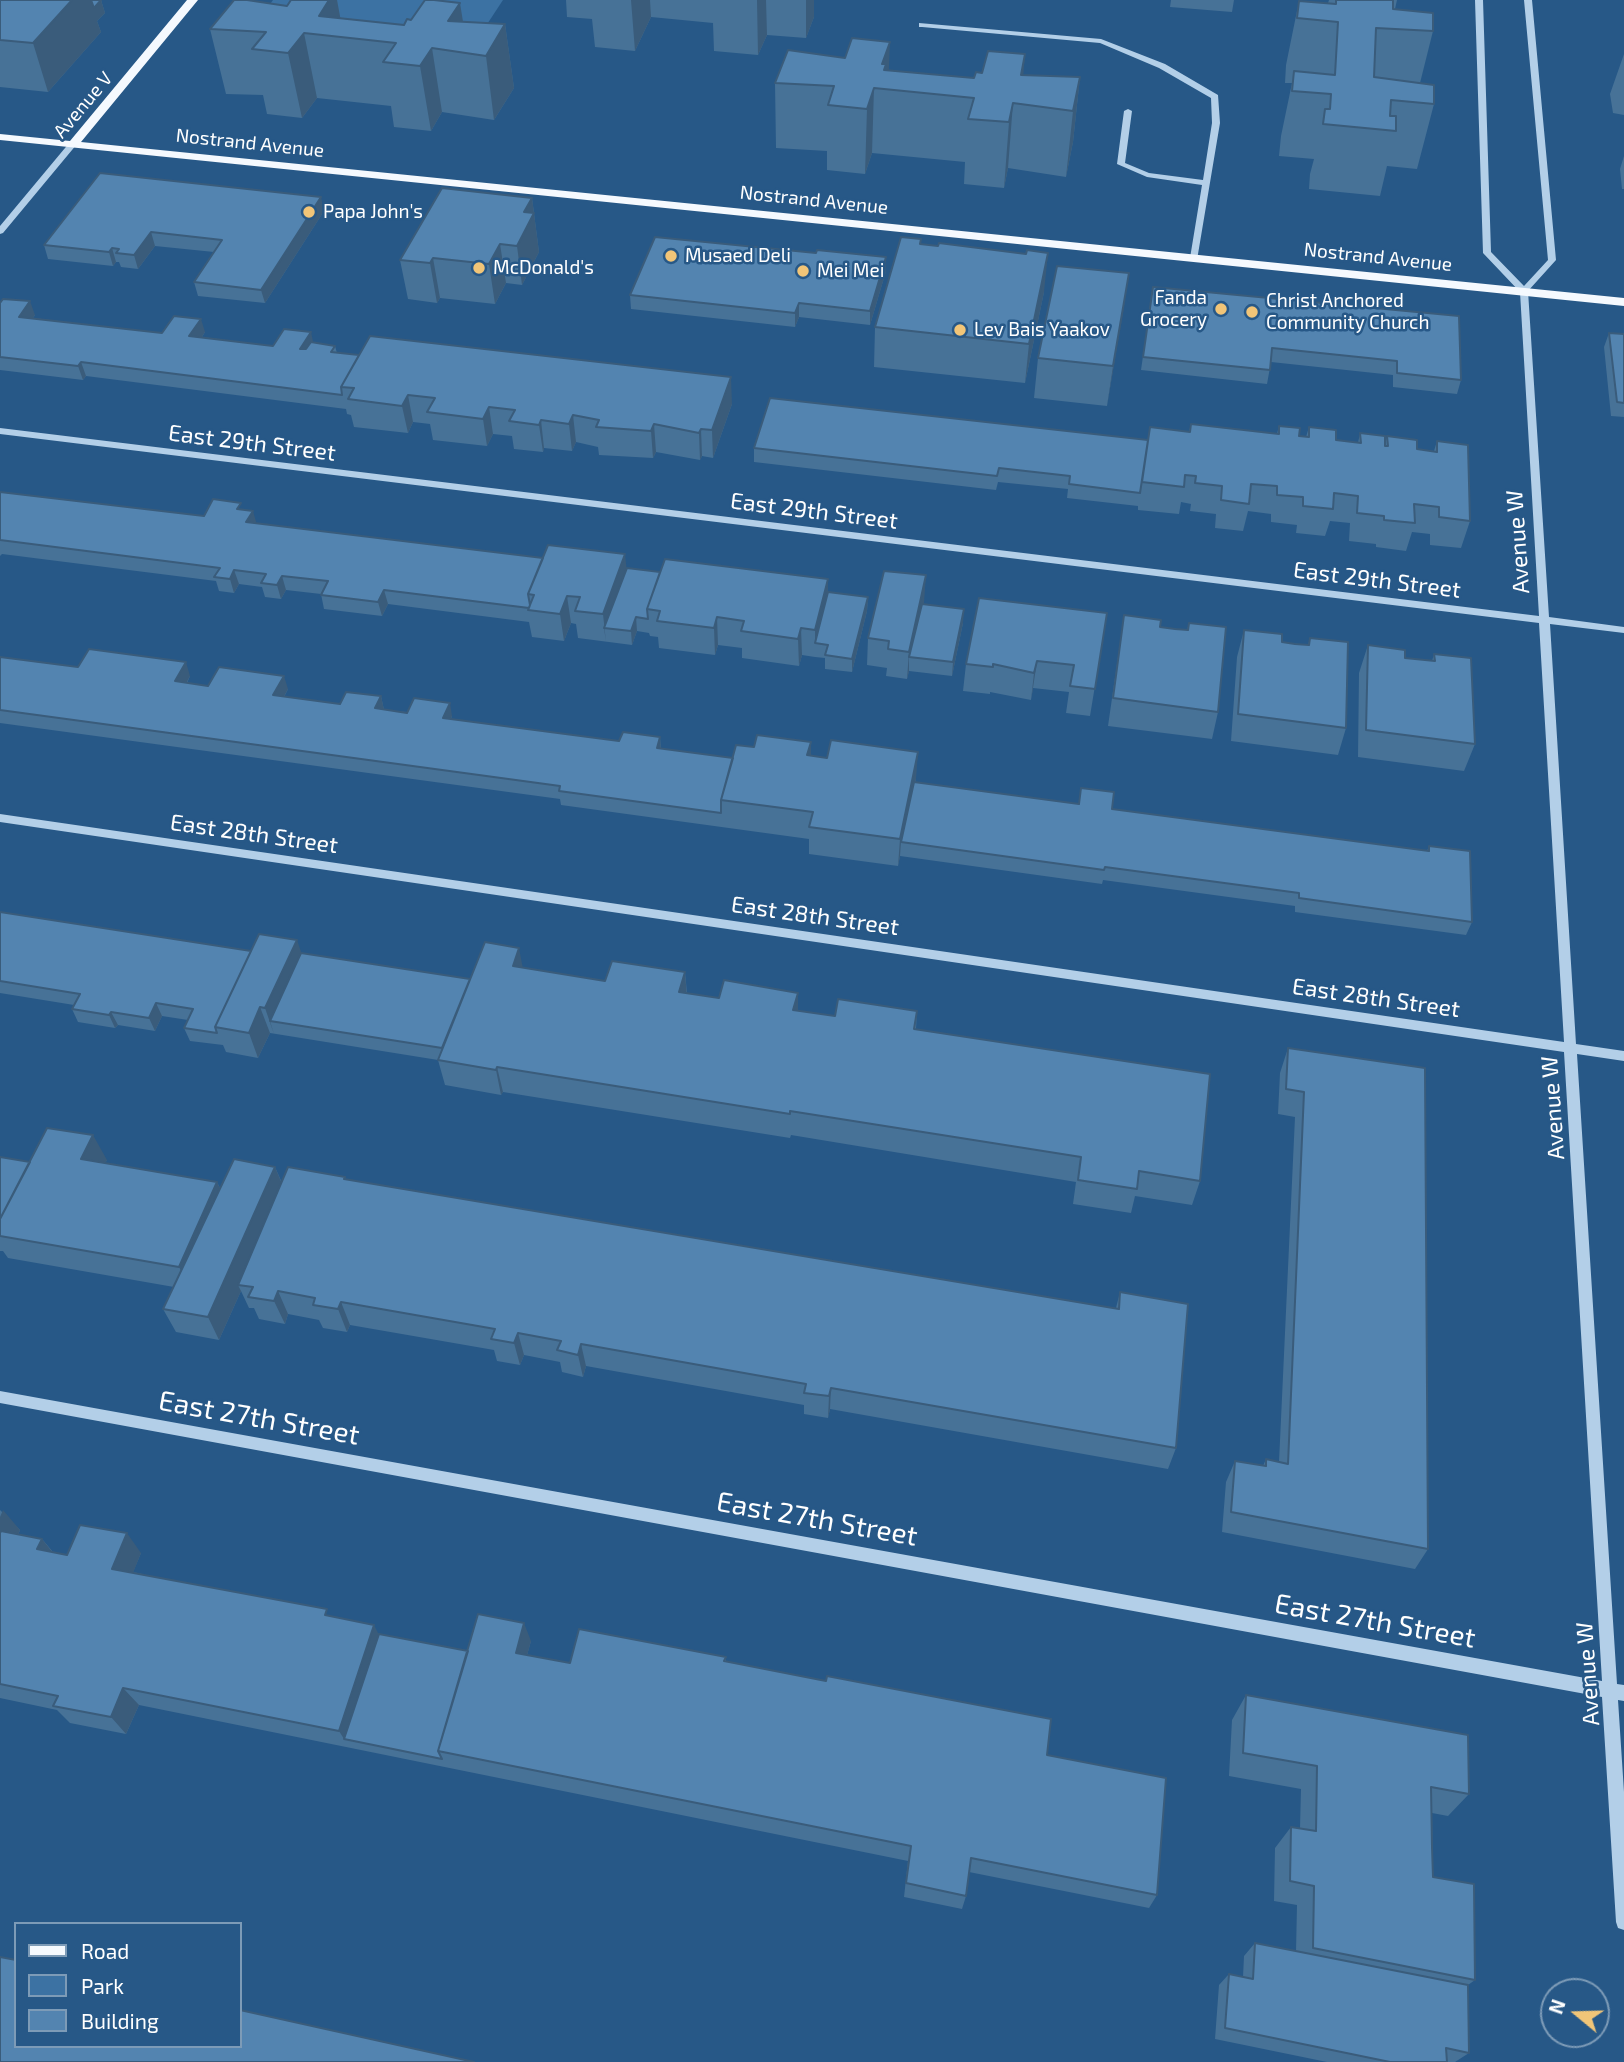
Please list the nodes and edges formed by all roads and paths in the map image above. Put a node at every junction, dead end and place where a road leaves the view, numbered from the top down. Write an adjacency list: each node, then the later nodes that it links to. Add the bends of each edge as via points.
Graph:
1 (192, 0): 7 (main road, Avenue V)
2 (1479, 0): 11 (street, via 1487,253)
3 (1528, 0): 11 (street, via 1552,260)
4 (922, 25): 8 (street, via 1101,41 1162,66 1215,97 1216,123)
5 (1128, 111): 8 (street, via 1121,164 1147,175)
6 (0, 137): 7 (main road, Nostrand Avenue)
7 (73, 144): 9 (street, Avenue V); 10 (main road, Nostrand Avenue)
8 (1206, 183): 10 (street)
9 (0, 231)
10 (1194, 258): 11 (main road, Nostrand Avenue)
11 (1524, 291): 12 (main road, Nostrand Avenue); 14 (street, Avenue W)
12 (1624, 302)
13 (0, 431): 14 (street, East 29th Street)
14 (1544, 620): 15 (street, East 29th Street); 17 (street, Avenue W)
15 (1624, 630)
16 (0, 818): 17 (street, East 28th Street)
17 (1570, 1048): 18 (street, East 28th Street); 20 (street, Avenue W)
18 (1624, 1056)
19 (0, 1397): 20 (street, East 27th Street)
20 (1617, 1692): 21 (street, Avenue W)
21 (1624, 1922)

